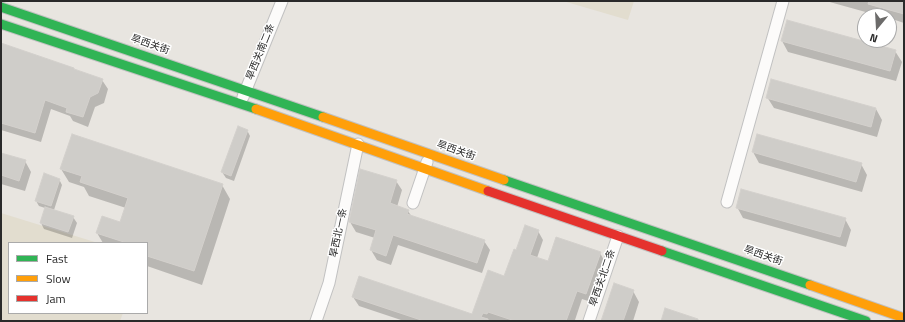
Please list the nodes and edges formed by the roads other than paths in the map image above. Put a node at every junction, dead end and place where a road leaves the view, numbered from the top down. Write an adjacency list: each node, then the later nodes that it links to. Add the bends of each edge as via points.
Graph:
1 (282, 1): 5 (street, 旱西关南二条)
2 (783, 1): 10 (street)
3 (1, 6): 5 (main road, 旱西关街)
4 (1, 24): 6 (main road)
5 (246, 90): 6 (street, 旱西关南二条); 8 (main road, 旱西关街)
6 (241, 104): 7 (main road)
7 (358, 144): 9 (main road); 14 (street, 旱西北一条, via 329,283)
8 (430, 153): 9 (street); 13 (main road, 旱西关街)
9 (425, 168): 11 (street); 12 (main road)
10 (727, 202)
11 (413, 203)
12 (618, 236): 15 (street, 旱西关北二条); 16 (main road)
13 (904, 319)
14 (316, 321)
15 (589, 321)
16 (866, 321)

